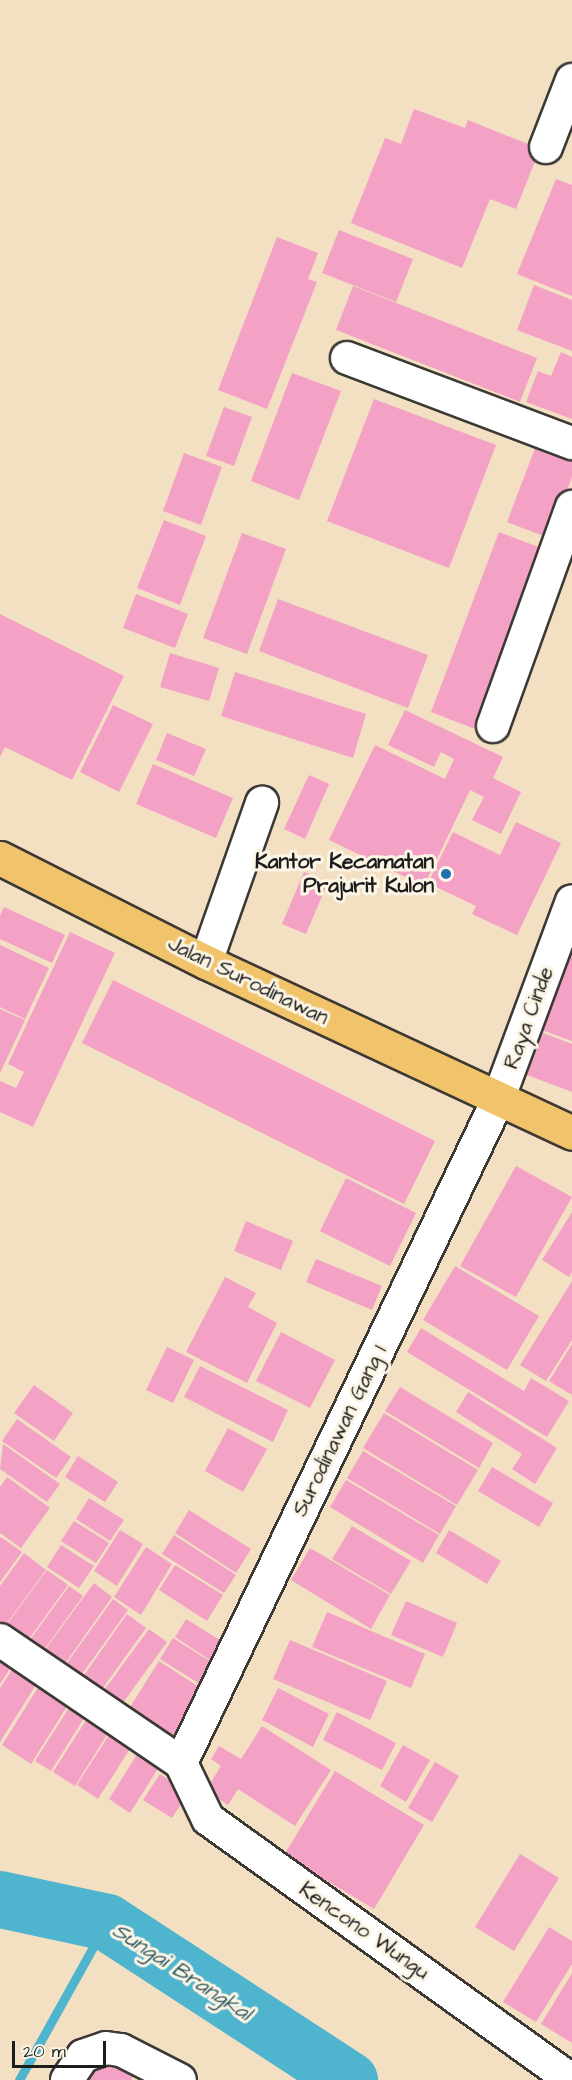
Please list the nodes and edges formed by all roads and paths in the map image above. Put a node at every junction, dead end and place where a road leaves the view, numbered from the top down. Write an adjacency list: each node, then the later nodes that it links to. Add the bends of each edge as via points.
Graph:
1 (572, 80): 2 (street)
2 (546, 147)
3 (347, 358): 4 (street)
4 (572, 443)
5 (572, 507): 6 (street)
6 (493, 726)
7 (262, 803): 10 (street)
8 (0, 858): 10 (main road, Jalan Surodinawan)
9 (572, 902): 11 (street, Raya Cinde)
10 (206, 962): 11 (main road, Jalan Surodinawan)
11 (498, 1100): 12 (main road, Jalan Surodinawan); 14 (street, Surodinawan Gang 1)
12 (572, 1133)
13 (0, 1640): 14 (street)
14 (181, 1762): 17 (street, Kencono Wungu, via 208,1819)
15 (68, 2080): 16 (street, via 83,2056 106,2048 121,2050)
16 (180, 2080)
17 (571, 2080)

